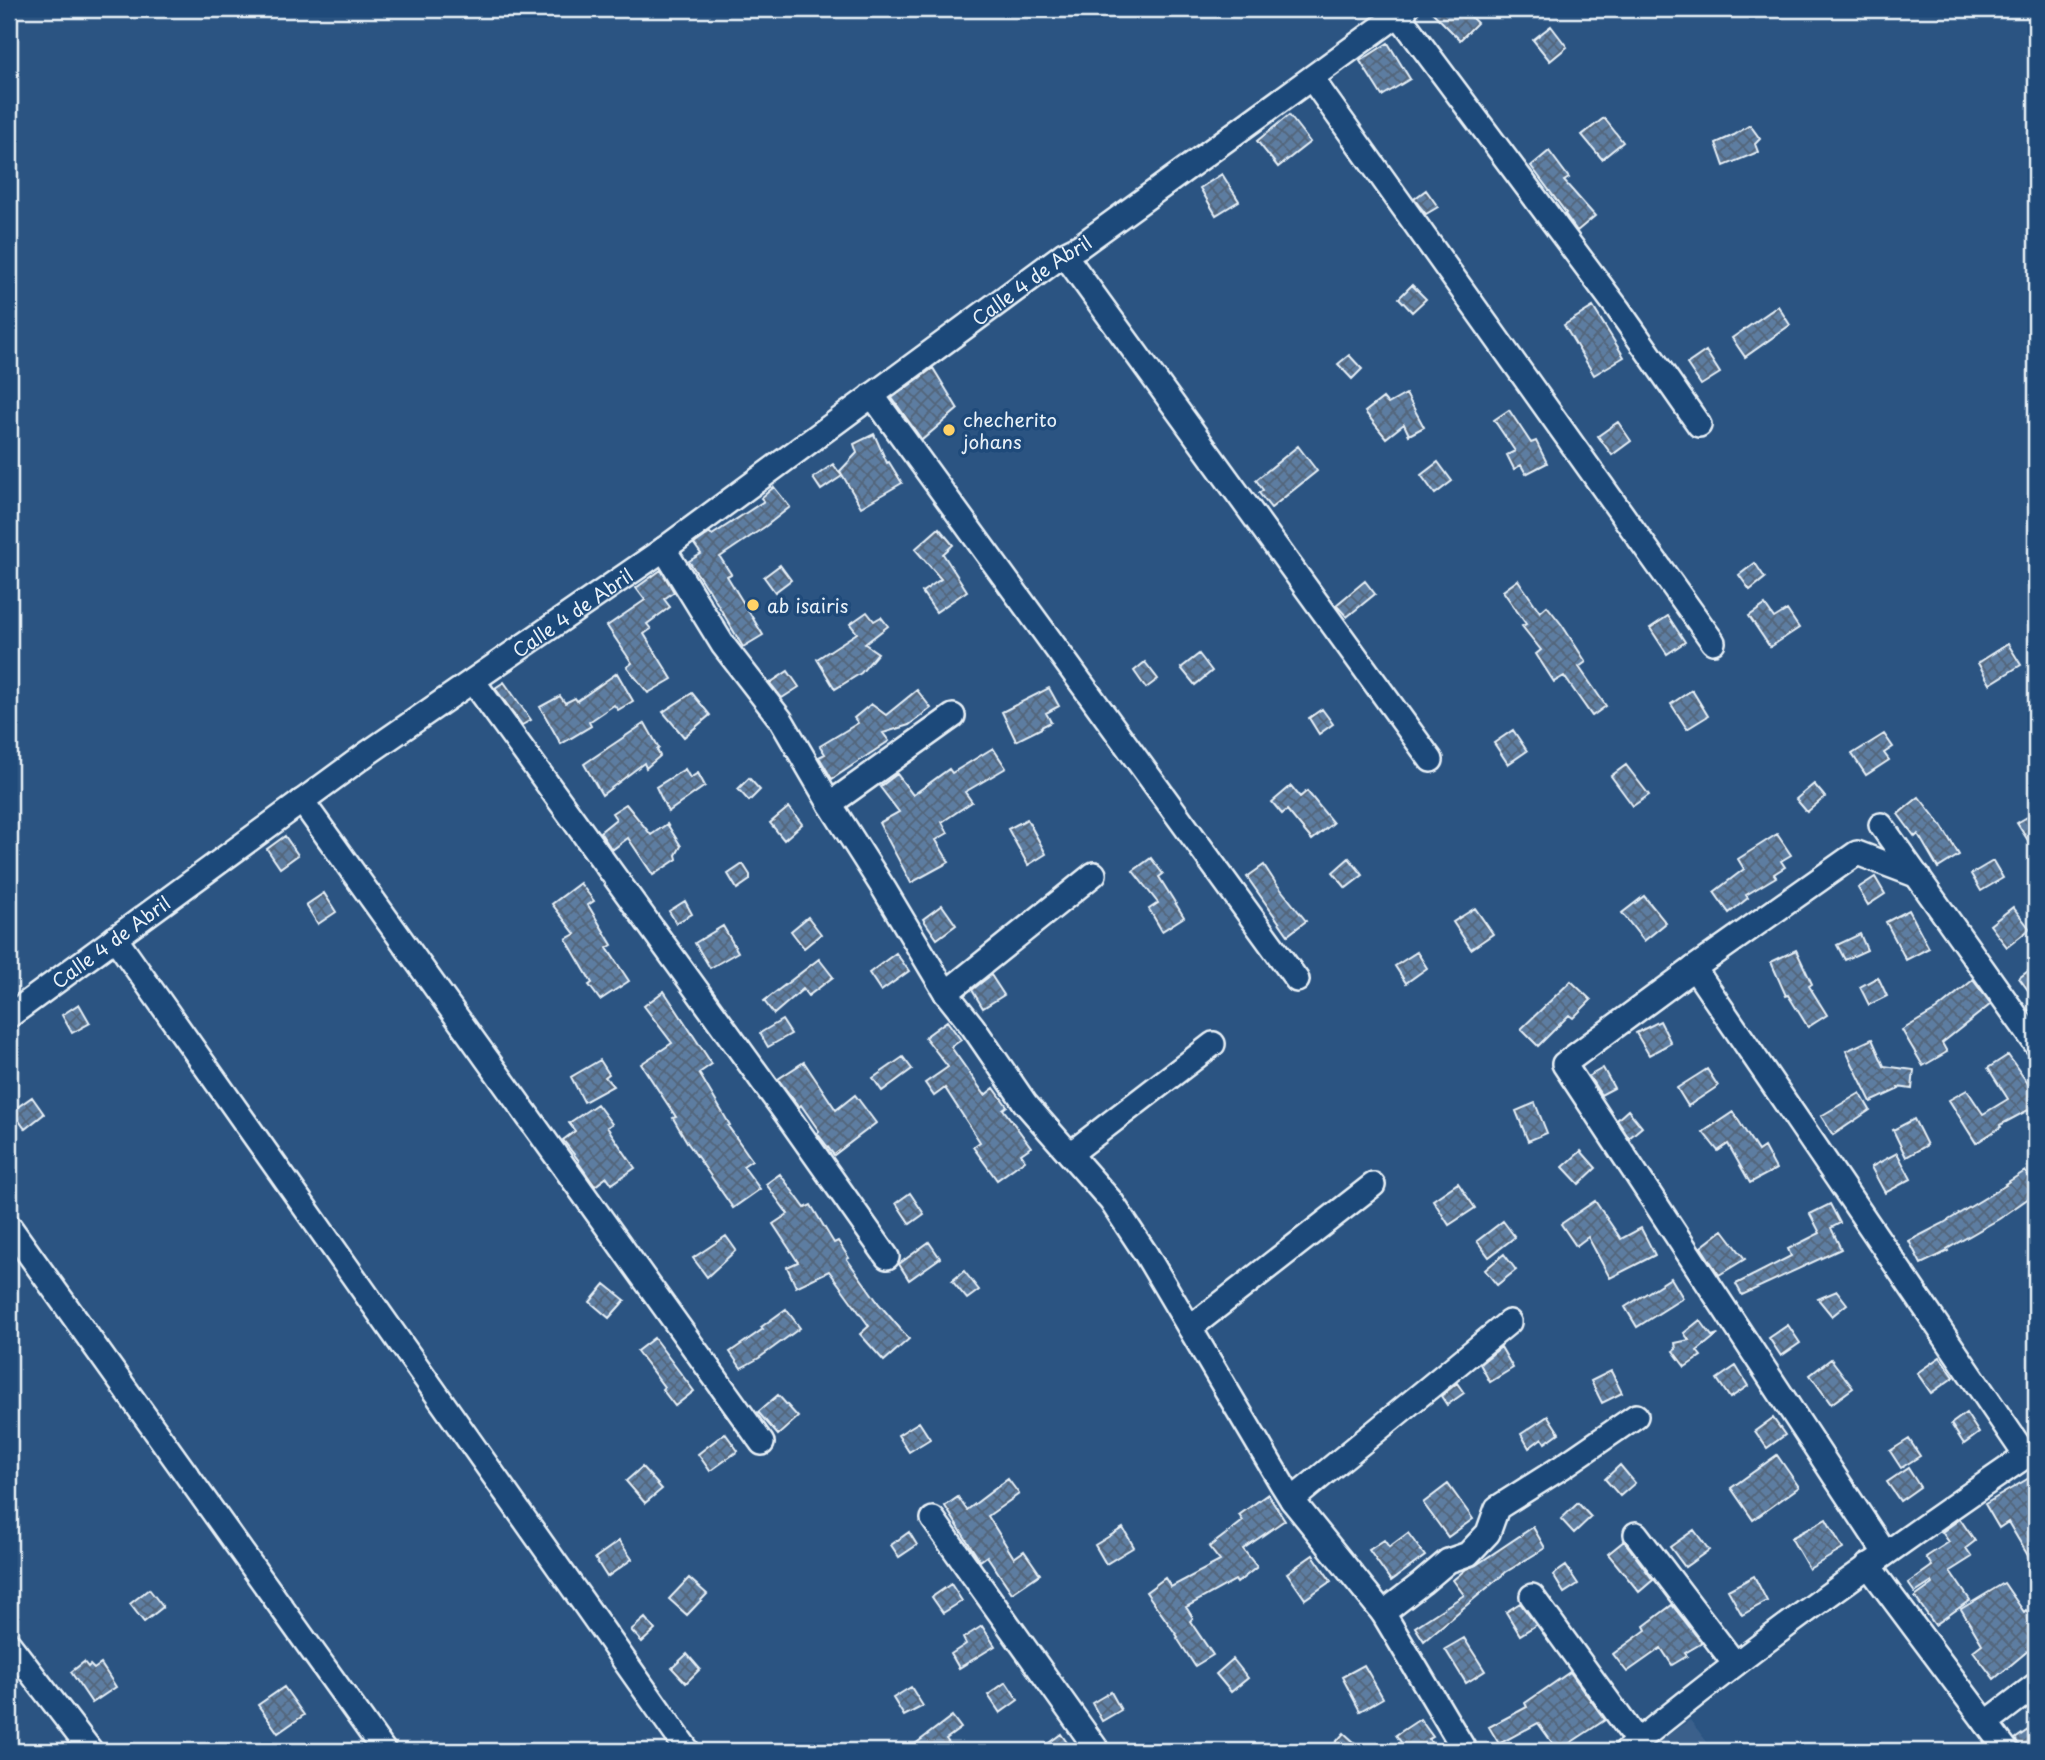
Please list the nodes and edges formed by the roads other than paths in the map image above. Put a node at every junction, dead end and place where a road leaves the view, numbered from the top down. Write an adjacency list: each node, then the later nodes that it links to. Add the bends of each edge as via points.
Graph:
1 (1402, 12): 2 (street, Calle 4 de Abril); 5 (street)
2 (1312, 79): 3 (street, Calle 4 de Abril); 7 (street)
3 (1064, 254): 4 (street, Calle 4 de Abril); 10 (street)
4 (872, 395): 6 (street, Calle 4 de Abril); 18 (street)
5 (1699, 425)
6 (664, 549): 8 (street, Calle 4 de Abril); 12 (street, via 723,645 781,720)
7 (1713, 642)
8 (473, 681): 11 (street, Calle 4 de Abril); 26 (street)
9 (953, 716): 12 (street)
10 (1431, 760)
11 (302, 801): 16 (street, Calle 4 de Abril); 30 (street)
12 (830, 804): 19 (street)
13 (1881, 825): 15 (street)
14 (1094, 874): 19 (street)
15 (1918, 876): 17 (street, via 1857,853); 22 (street)
16 (115, 938): 20 (street, Calle 4 de Abril); 45 (street)
17 (1694, 968): 31 (street); 35 (street, via 1564,1064)
18 (1297, 980)
19 (946, 993): 23 (street, via 1025,1103)
20 (9, 1016)
21 (1213, 1044): 23 (street)
22 (2036, 1044)
23 (1070, 1154): 28 (street, via 1111,1201)
24 (1373, 1185): 28 (street)
25 (9, 1226): 44 (street)
26 (887, 1257)
27 (1509, 1322): 32 (street)
28 (1190, 1328): 32 (street)
29 (1636, 1416): 37 (street, via 1497,1507 1488,1533 1468,1554 1448,1561)
30 (762, 1443)
31 (2031, 1453): 35 (street)
32 (1292, 1500): 37 (street)
33 (933, 1519): 46 (street)
34 (1636, 1534): 39 (street)
35 (1877, 1559): 39 (street); 41 (street)
36 (1532, 1596): 42 (street)
37 (1382, 1613): 47 (street)
38 (9, 1644): 43 (street)
39 (1735, 1664): 42 (street)
40 (2036, 1685): 41 (street)
41 (1986, 1723): 48 (street)
42 (1632, 1747)
43 (90, 1751)
44 (384, 1751)
45 (688, 1751)
46 (1098, 1751)
47 (1465, 1751)
48 (2007, 1751)

